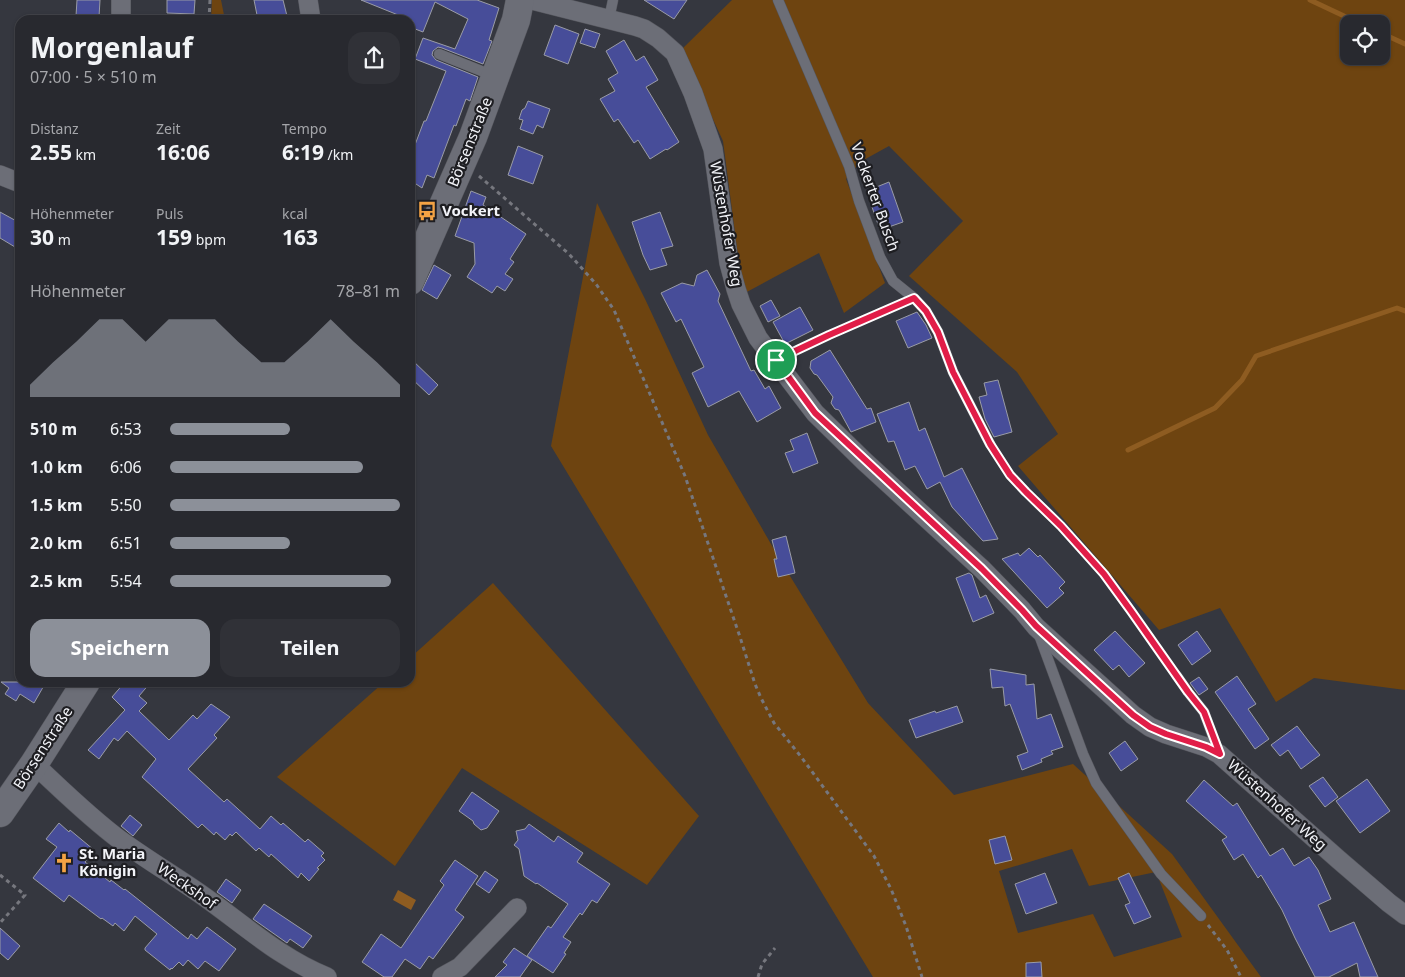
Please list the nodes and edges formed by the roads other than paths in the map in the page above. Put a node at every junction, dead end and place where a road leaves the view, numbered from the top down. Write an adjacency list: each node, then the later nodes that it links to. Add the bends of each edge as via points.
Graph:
1 (121, 0): 7 (street)
2 (308, 0): 8 (street)
3 (520, 0): 11 (street, Börsenstraße)
4 (532, 0): 9 (street, Wüstenhofer Weg)
5 (613, 0): 9 (lane)
6 (778, 0): 15 (lane, Vockerter Busch, via 849,166 880,257 892,280 926,311)
7 (121, 15)
8 (310, 15)
9 (609, 19): 16 (street, Wüstenhofer Weg, via 644,29 658,38 675,53 683,69 713,149 729,263 736,289 758,338 815,413 982,569)
10 (439, 54): 11 (lane)
11 (495, 77): 14 (street, Börsenstraße, via 473,137)
12 (0, 175): 13 (street)
13 (15, 181)
14 (415, 270)
15 (990, 444)
16 (1036, 626): 19 (street, Wüstenhofer Weg, via 1133,715 1157,731); 23 (lane, via 1096,783 1160,874)
17 (1178, 676): 19 (lane, via 1204,712)
18 (83, 687): 20 (street, Börsenstraße)
19 (1220, 754): 24 (street, Wüstenhofer Weg)
20 (34, 764): 21 (street, Börsenstraße); 25 (street, Weckshof, via 120,840 297,964)
21 (0, 813)
22 (517, 908): 26 (street, via 460,967)
23 (1201, 916)
24 (1405, 916)
25 (326, 977)
26 (442, 977)

